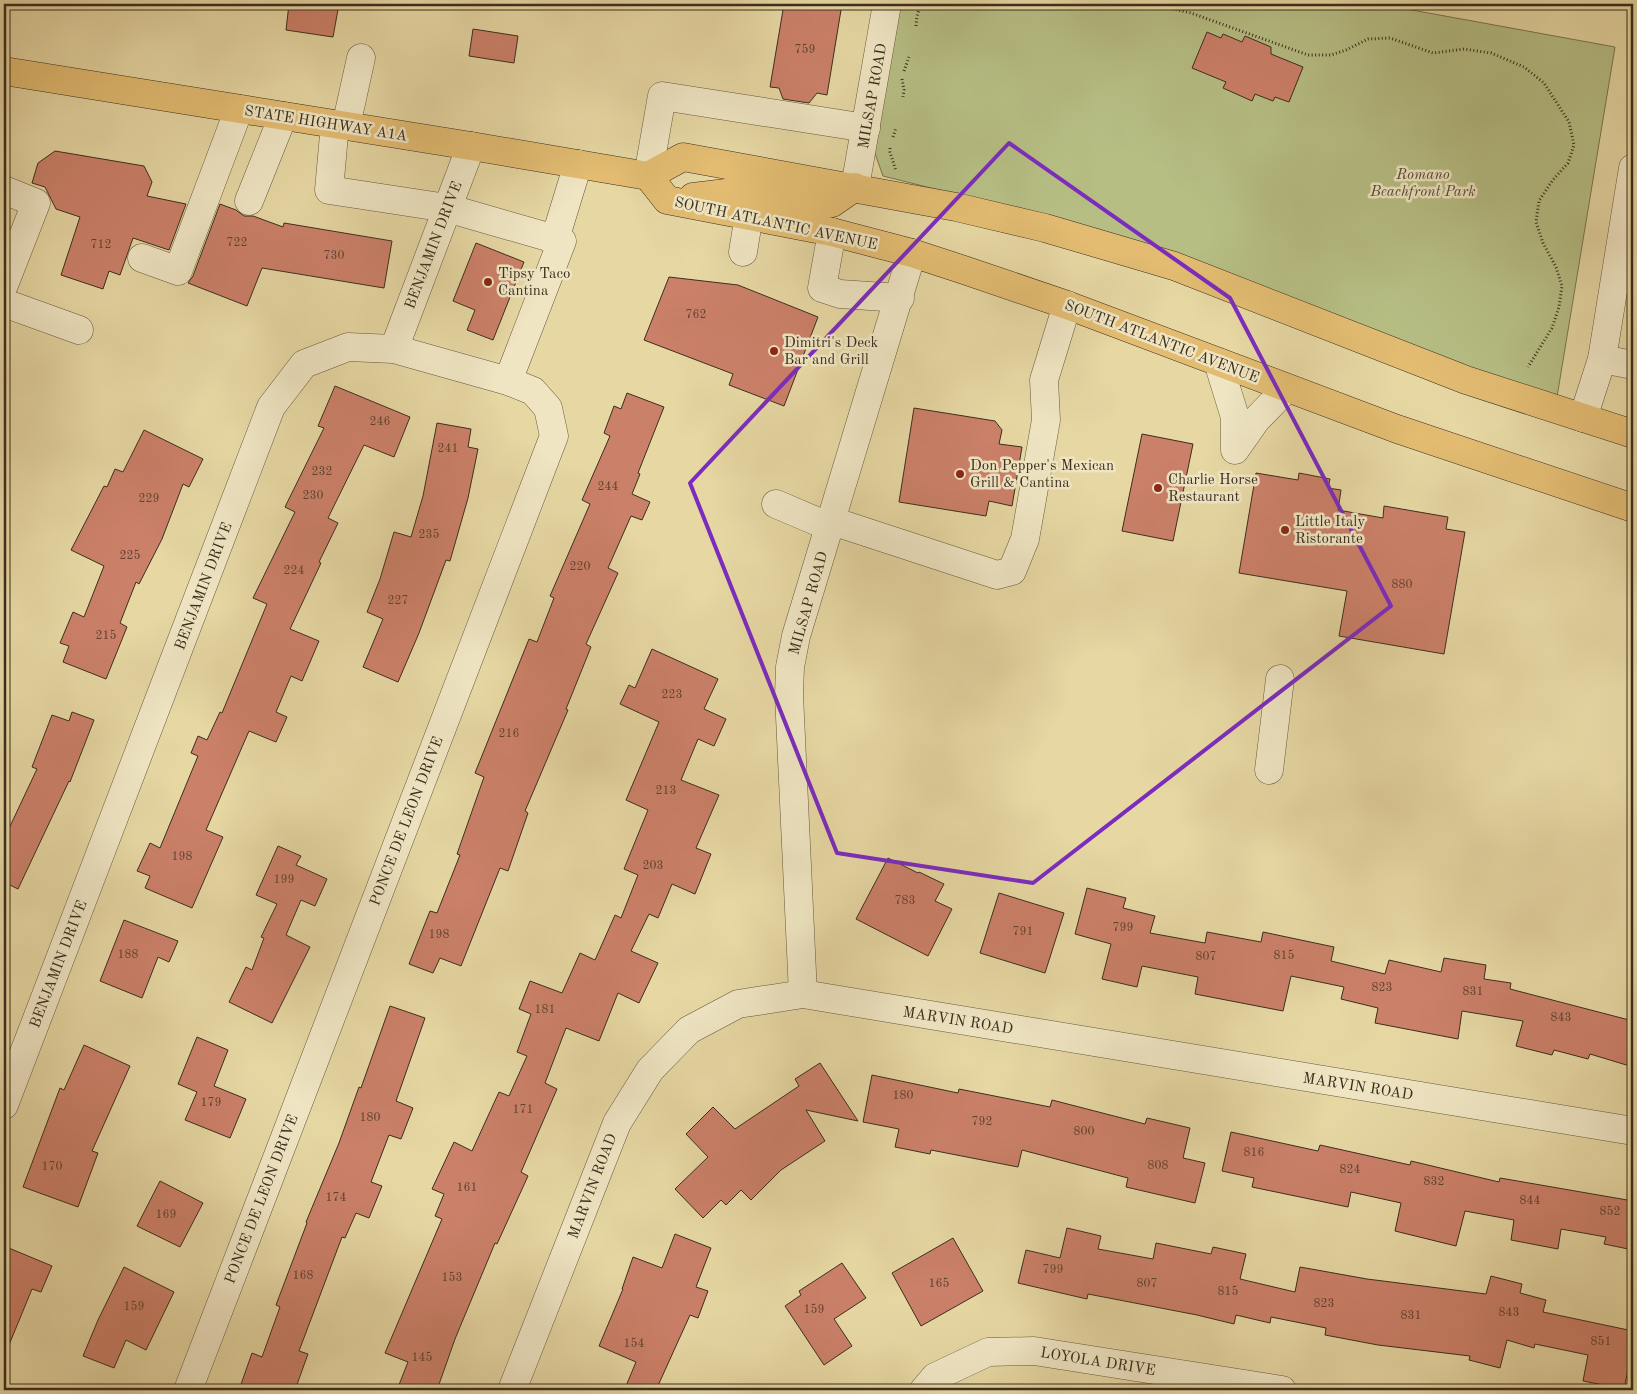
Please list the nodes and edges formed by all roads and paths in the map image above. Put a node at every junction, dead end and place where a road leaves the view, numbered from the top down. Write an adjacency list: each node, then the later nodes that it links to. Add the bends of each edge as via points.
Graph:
1 (887, 4): 12 (street, MILSAP ROAD)
2 (921, 4): 4 (path)
3 (1152, 4): 39 (path, via 1191,13 1308,55 1331,55 1368,39 1390,38 1433,53 1464,49 1491,53 1524,67 1544,83 1569,122 1574,146 1568,163 1539,201 1536,222 1562,286 1552,328)
4 (916, 26)
5 (909, 57): 8 (path, via 902,78)
6 (361, 58): 11 (street)
7 (4, 71): 9 (main road, STATE HIGHWAY A1A)
8 (903, 97)
9 (239, 109): 10 (main road, STATE HIGHWAY A1A); 29 (street, via 178,271)
10 (283, 116): 11 (main road, STATE HIGHWAY A1A); 22 (street)
11 (340, 125): 14 (main road, STATE HIGHWAY A1A); 23 (street, via 329,190)
12 (866, 128): 18 (street, via 662,96); 19 (street, MILSAP ROAD)
13 (896, 128): 17 (path, via 890,152)
14 (471, 146): 15 (main road, STATE HIGHWAY A1A); 23 (street, BENJAMIN DRIVE)
15 (578, 164): 18 (main road, STATE HIGHWAY A1A); 26 (street)
16 (1633, 168): 36 (street)
17 (897, 172)
18 (648, 176): 19 (main road, via 683,157); 21 (main road, SOUTH ATLANTIC AVENUE)
19 (855, 187): 21 (main road, via 832,203 821,205 743,191); 42 (main road, via 1045,228 1174,266 1466,380)
20 (4, 190): 30 (street, via 36,203)
21 (667, 200): 24 (main road, SOUTH ATLANTIC AVENUE)
22 (249, 201)
23 (447, 208): 26 (street); 35 (street, BENJAMIN DRIVE)
24 (749, 215): 25 (main road, SOUTH ATLANTIC AVENUE); 27 (street)
25 (832, 232): 28 (main road, SOUTH ATLANTIC AVENUE); 31 (street, via 822,288 840,294)
26 (555, 239): 40 (street, via 562,241)
27 (743, 252)
28 (912, 254): 31 (street, MILSAP ROAD); 33 (main road, SOUTH ATLANTIC AVENUE)
29 (142, 258)
30 (4, 285)
31 (900, 298): 46 (street, MILSAP ROAD)
32 (4, 303): 34 (street)
33 (1067, 305): 37 (main road, SOUTH ATLANTIC AVENUE); 46 (street, via 1044,380 1046,420 1024,538 1012,571 997,575)
34 (79, 330)
35 (394, 350): 40 (street, PONCE DE LEON DRIVE); 50 (street, BENJAMIN DRIVE, via 348,347 304,364 271,407)
36 (1602, 359): 38 (street); 42 (street)
37 (1218, 362): 41 (main road, SOUTH ATLANTIC AVENUE); 41 (street, via 1235,417 1234,450 1256,420)
38 (1633, 365)
39 (1528, 367)
40 (508, 381): 53 (street, PONCE DE LEON DRIVE, via 533,391 548,408 554,436)
41 (1287, 388): 45 (main road, SOUTH ATLANTIC AVENUE)
42 (1584, 418): 43 (main road)
43 (1633, 434)
44 (776, 504): 46 (street)
45 (1633, 508)
46 (831, 524): 49 (street, MILSAP ROAD, via 796,636 790,667)
47 (1280, 679): 48 (street)
48 (1269, 770)
49 (803, 994): 51 (street, MARVIN ROAD); 54 (street, MARVIN ROAD, via 738,1004 689,1030 650,1070 617,1123)
50 (4, 1105)
51 (1633, 1131)
52 (1233, 1386): 55 (street, LOYOLA DRIVE, via 1034,1351 988,1352 935,1377); 56 (street, LOYOLA DRIVE)
53 (188, 1390)
54 (512, 1390)
55 (924, 1390)
56 (1282, 1390)

